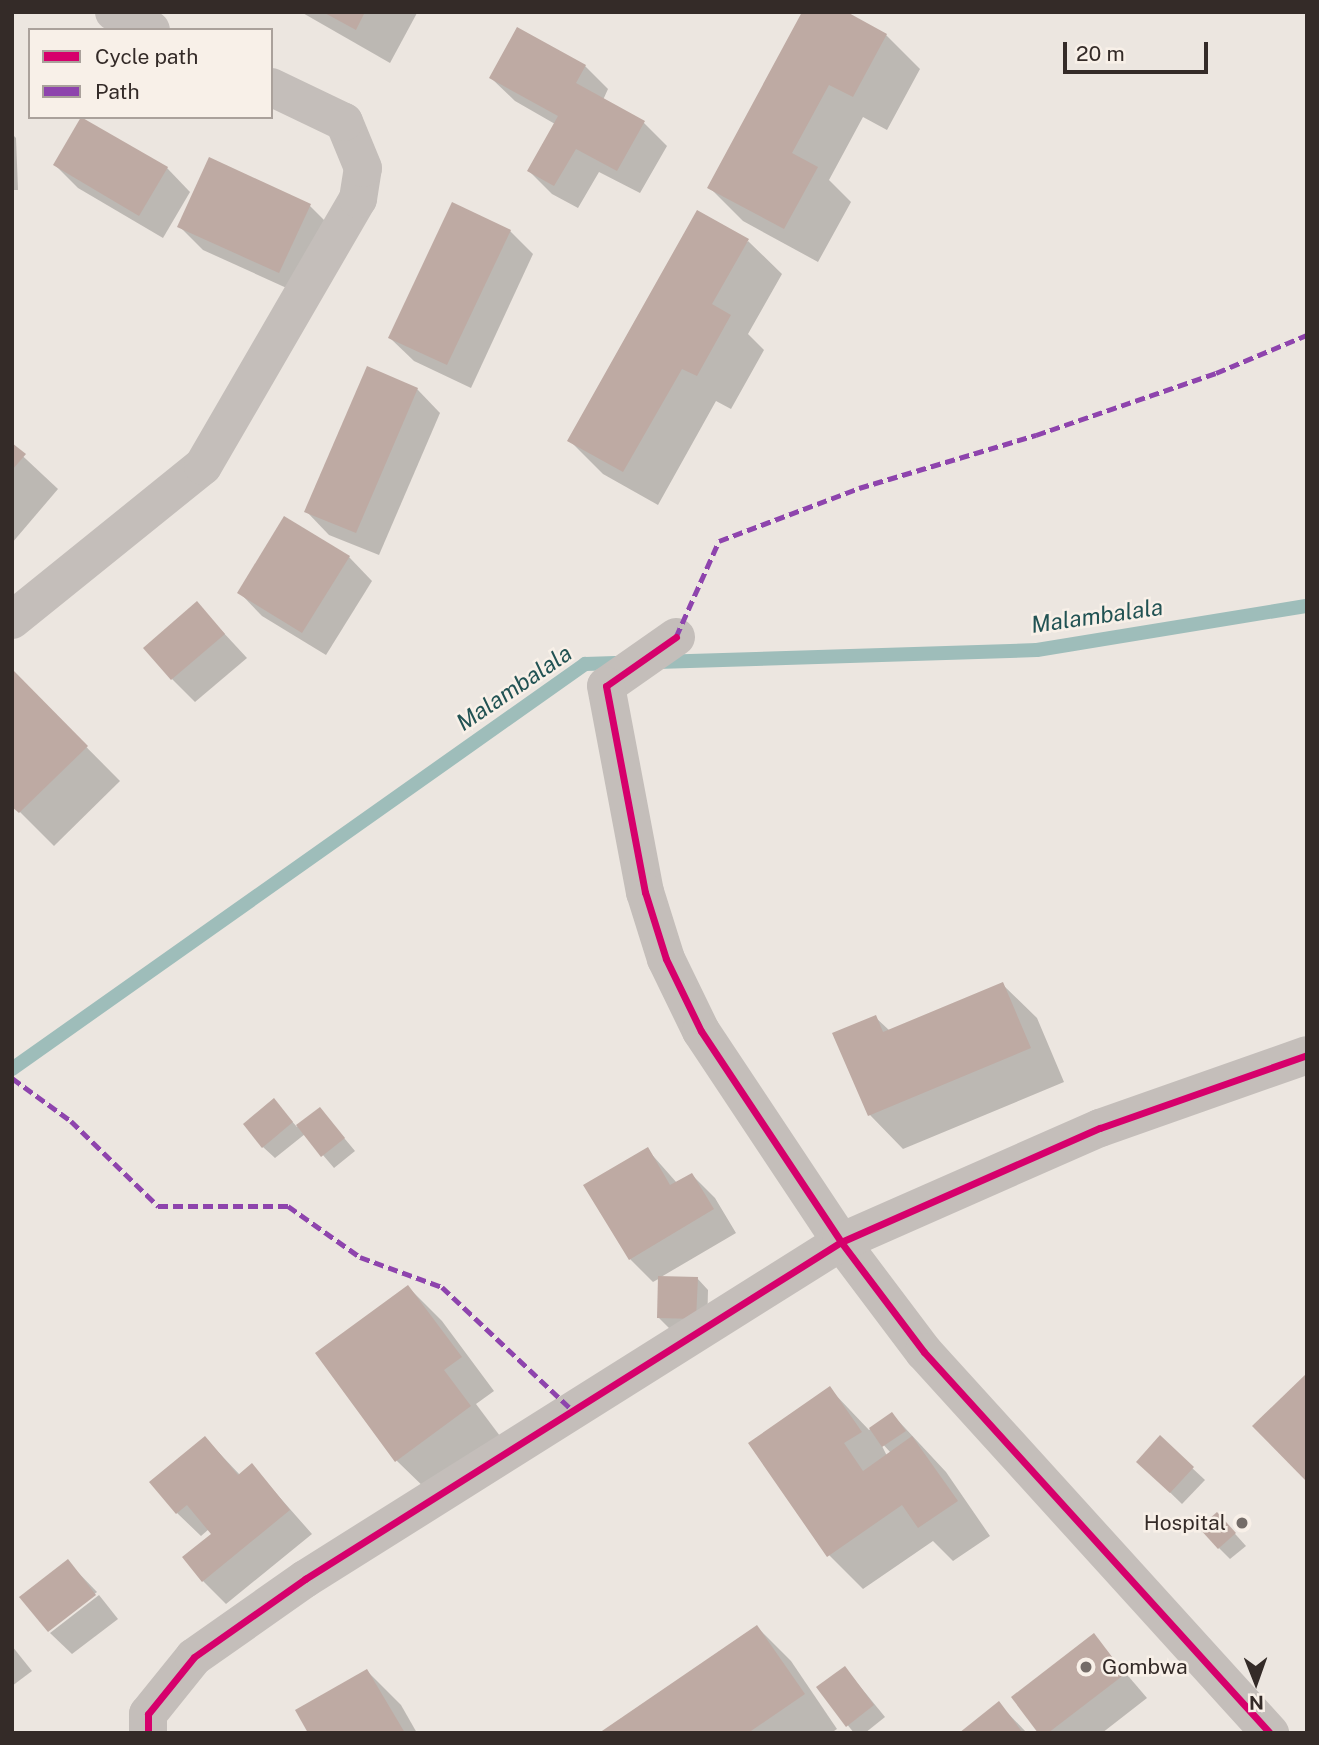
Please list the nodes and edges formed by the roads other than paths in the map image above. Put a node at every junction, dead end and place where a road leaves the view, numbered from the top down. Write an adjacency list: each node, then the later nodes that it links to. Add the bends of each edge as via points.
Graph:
1 (114, 12): 2 (street)
2 (146, 28)
3 (273, 88): 4 (street, via 344,122 363,168 358,199 203,466)
4 (12, 620)
5 (676, 637): 7 (street, via 606,686 645,892 666,958 701,1031)
6 (1307, 1055): 7 (street, via 1100,1128)
7 (841, 1242): 8 (street, via 304,1579 205,1649 148,1714); 9 (street, via 924,1352)
8 (148, 1733)
9 (1270, 1733)

